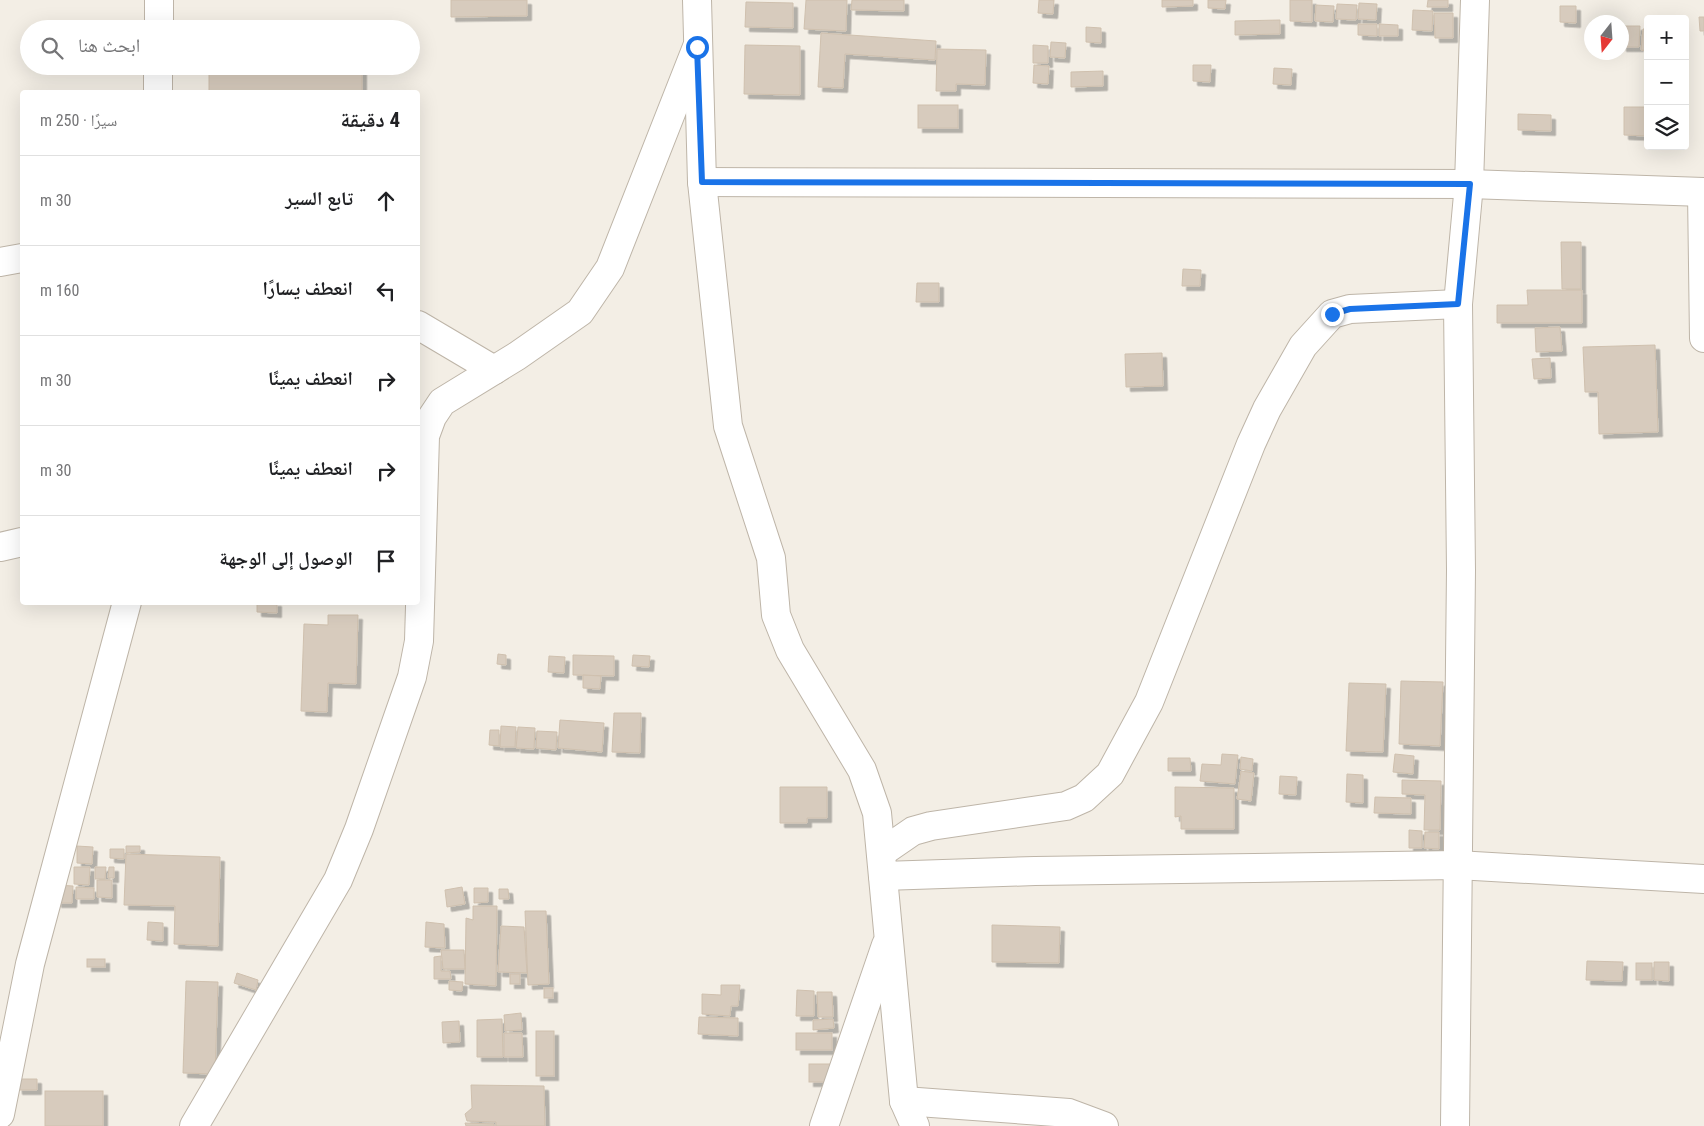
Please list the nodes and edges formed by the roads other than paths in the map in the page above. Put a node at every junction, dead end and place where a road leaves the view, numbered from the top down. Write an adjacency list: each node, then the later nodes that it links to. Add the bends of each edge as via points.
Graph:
1 (159, 0): 4 (street)
2 (697, 0): 5 (street)
3 (1475, 0): 9 (street)
4 (159, 20)
5 (697, 47): 8 (street); 14 (street, via 610,268 598,289 580,312)
6 (158, 75): 7 (street)
7 (158, 90)
8 (702, 182): 9 (street); 21 (street, via 728,426 771,558 776,615 790,650 862,770 878,813)
9 (1470, 184): 10 (street); 11 (street)
10 (1703, 192): 13 (street)
11 (1458, 304): 21 (street, via 1350,309 1332,314 1303,346 1251,444 1149,702 1110,774 1084,798 1066,806 913,831); 22 (street, via 1461,570)
12 (420, 326): 14 (street)
13 (1704, 338)
14 (494, 370): 15 (street, via 442,402 432,417)
15 (421, 453): 18 (street)
16 (20, 542): 17 (street)
17 (0, 547)
18 (420, 547)
19 (126, 605): 26 (street, via 30,964)
20 (419, 605): 27 (street, via 419,641 412,677 338,880)
21 (882, 864): 22 (street, via 1035,871); 24 (street)
22 (1457, 865): 23 (street); 31 (street)
23 (1704, 879)
24 (890, 935): 25 (street); 28 (street)
25 (904, 1101): 29 (street); 30 (street, via 1069,1113)
26 (0, 1114)
27 (194, 1126)
28 (824, 1126)
29 (915, 1126)
30 (1104, 1126)
31 (1455, 1126)

